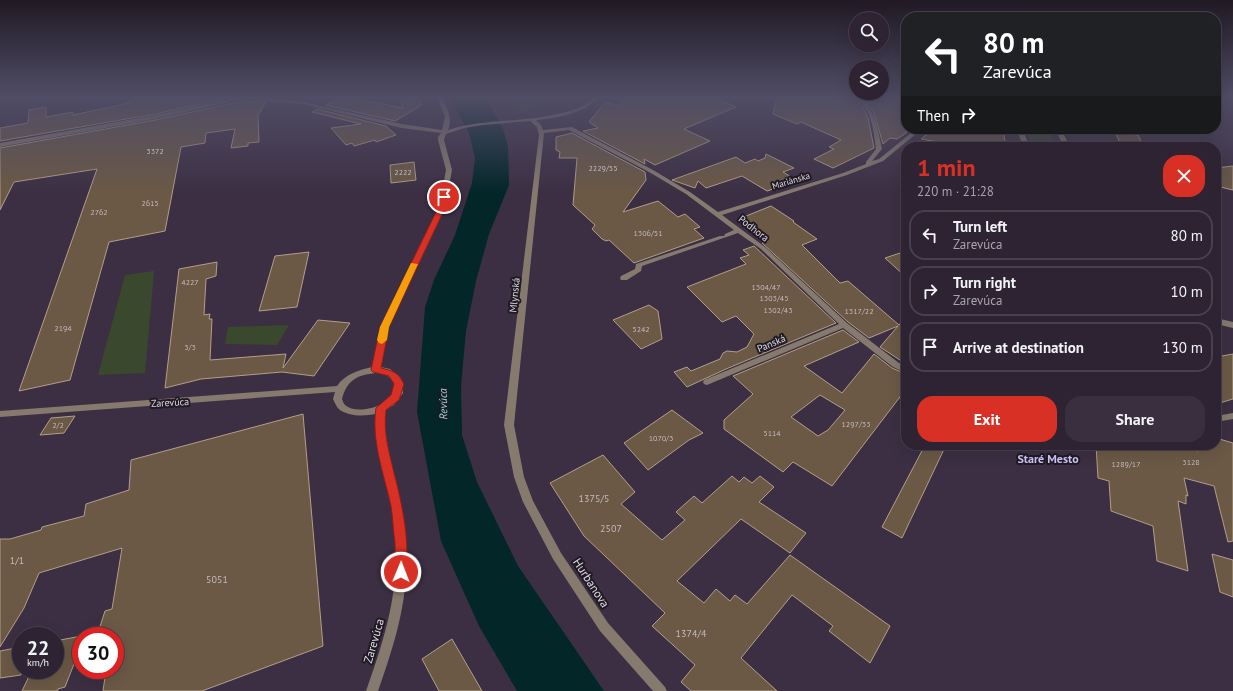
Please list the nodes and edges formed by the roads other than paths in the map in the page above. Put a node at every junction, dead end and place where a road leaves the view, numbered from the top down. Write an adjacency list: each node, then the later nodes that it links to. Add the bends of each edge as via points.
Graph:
1 (93, 128): 14 (street)
2 (418, 128): 9 (street)
3 (447, 128): 9 (street)
4 (460, 128): 9 (street)
5 (541, 128): 10 (street)
6 (568, 128): 10 (street, Podhora)
7 (570, 128): 16 (street, Podhora, via 651,171)
8 (875, 128): 15 (street, via 878,149)
9 (446, 132): 23 (street, via 441,140 449,170 442,208 385,327)
10 (542, 132): 30 (street, Mlynská, via 509,425)
11 (913, 134): 12 (street, Mariánska)
12 (903, 142)
13 (901, 144): 15 (street, Mariánska, via 881,160)
14 (0, 145)
15 (868, 163): 16 (street, Mariánska, via 845,174)
16 (718, 214): 17 (street, Podhora)
17 (740, 230): 18 (street, via 638,265 639,270); 20 (street, Podhora, via 763,248)
18 (624, 278)
19 (1221, 322): 21 (street)
20 (844, 325): 22 (street, Podhora); 24 (street, Panská)
21 (1233, 325)
22 (901, 368)
23 (376, 370): 25 (street, via 355,375); 26 (street, via 392,374 399,384 395,397)
24 (707, 382)
25 (340, 389): 26 (street, via 340,405 350,412 365,413); 27 (street, Zarevúca)
26 (381, 408): 31 (street, Zarevúca, via 380,437 397,508 401,572 398,603)
27 (0, 414)
28 (1233, 416): 29 (street)
29 (1221, 418)
30 (519, 476): 32 (street, Hurbanova, via 528,502 557,556 600,621)
31 (372, 691)
32 (661, 691)

